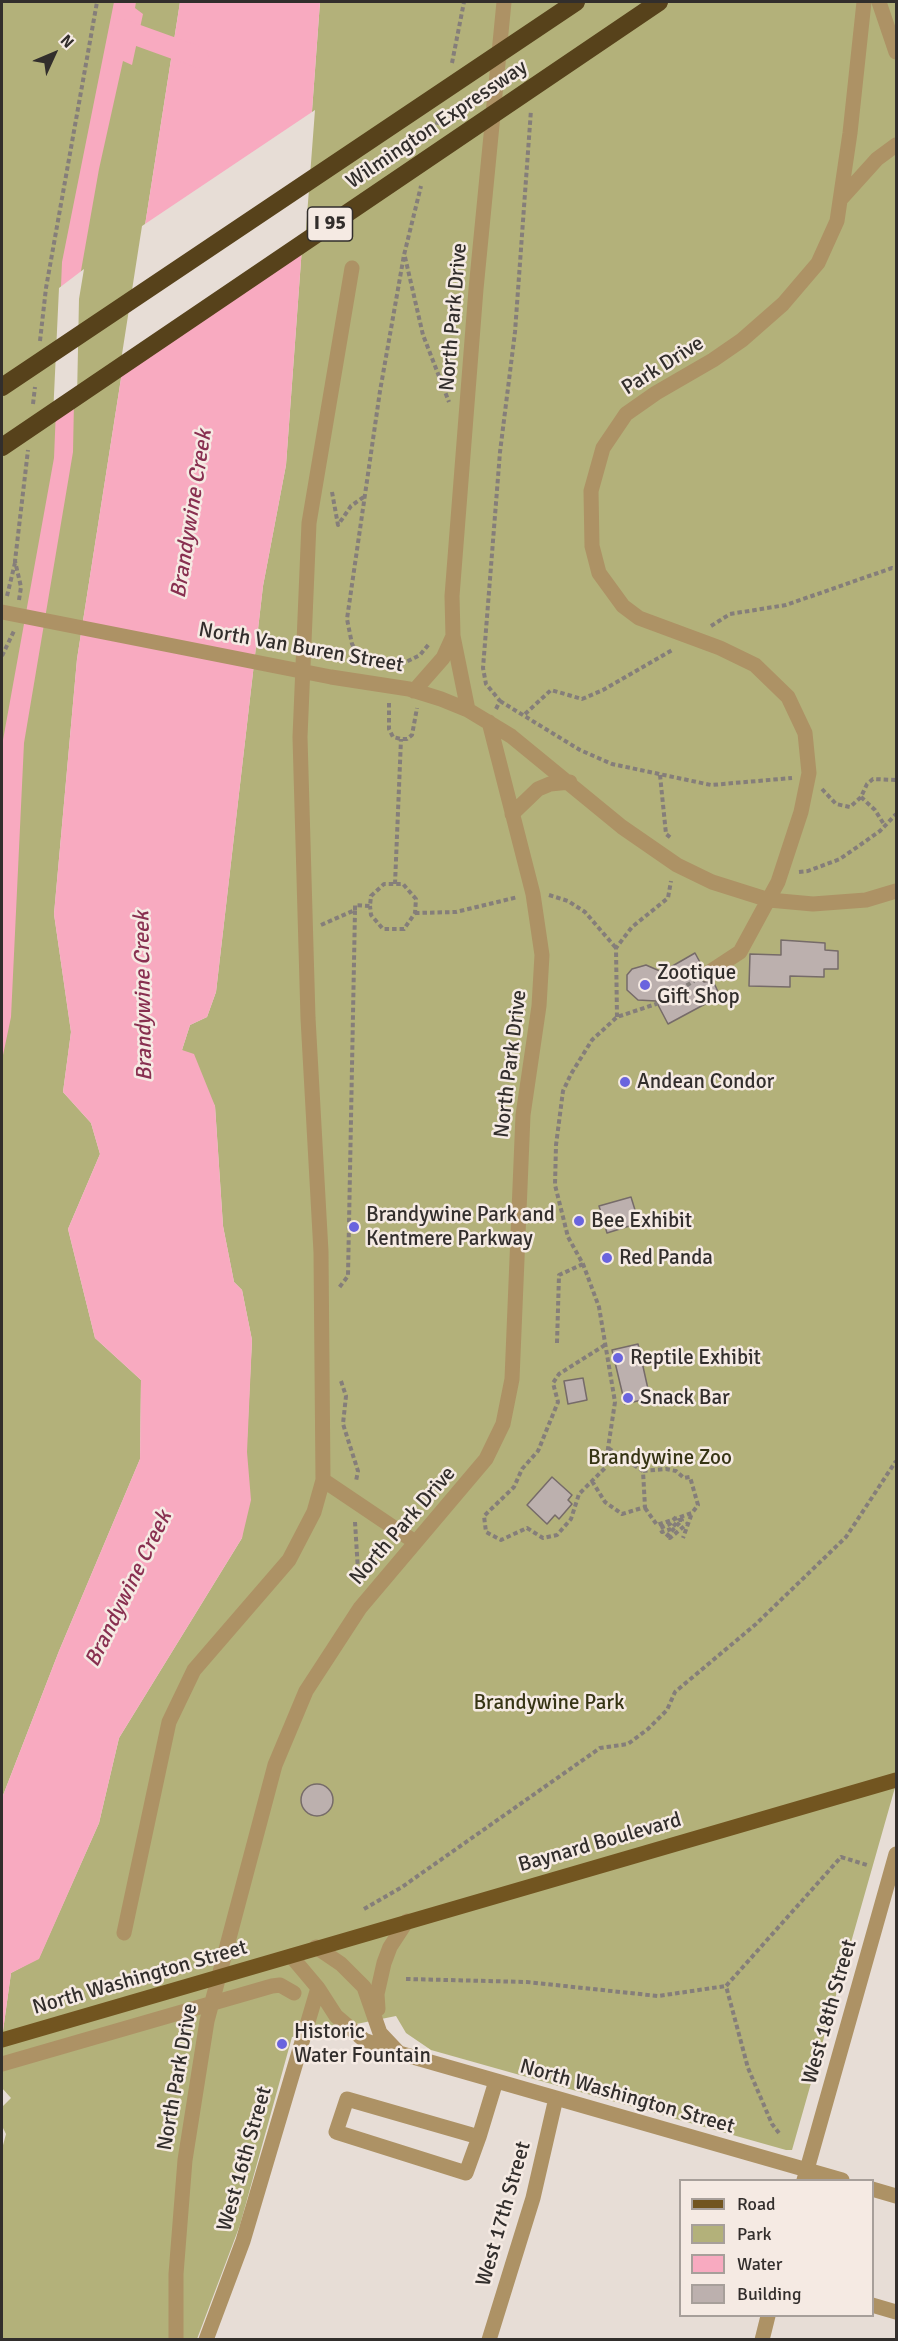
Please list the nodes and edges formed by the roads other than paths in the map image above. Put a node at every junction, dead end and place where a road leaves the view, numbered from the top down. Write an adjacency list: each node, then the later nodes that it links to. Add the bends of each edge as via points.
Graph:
1 (504, 2): 13 (street, North Park Drive, via 476,289 452,596)
2 (576, 2): 10 (highway, Wilmington Expressway / I 95)
3 (658, 2): 11 (highway, Wilmington Expressway / I 95)
4 (864, 2): 8 (street, Park Drive)
5 (879, 2): 6 (street)
6 (897, 52)
7 (897, 145): 8 (street, via 877,159)
8 (840, 200): 20 (street, Park Drive, via 828,243 818,263 795,291 742,340 626,414 603,448 591,491 589,517 599,573 623,606 639,618 755,665 788,697 805,733 809,753 807,782 784,868)
9 (352, 268): 22 (street, via 309,523 300,736 321,1252)
10 (2, 387)
11 (2, 447)
12 (7, 609): 14 (street, North Van Buren Street)
13 (453, 636): 14 (street, North Park Drive, via 438,665); 15 (street, North Park Drive)
14 (414, 691): 15 (street, North Van Buren Street)
15 (468, 710): 16 (street, North Van Buren Street)
16 (489, 722): 17 (street, North Van Buren Street); 18 (street, North Park Drive)
17 (570, 782): 18 (street, via 538,789); 20 (street, North Van Buren Street, via 622,827 677,865 712,882)
18 (512, 814): 23 (street, North Park Drive, via 539,930 542,982 523,1115 512,1379 496,1444 469,1482)
19 (897, 891): 20 (street, North Van Buren Street, via 842,904)
20 (769, 900): 21 (street, Park Drive, via 740,952)
21 (708, 973)
22 (323, 1480): 23 (street); 27 (street, via 314,1512 289,1560 194,1670 169,1722)
23 (415, 1542): 46 (street, North Park Drive, via 360,1608 306,1691 275,1765 207,2021 185,2160 176,2274)
24 (897, 1780): 26 (main road, Baynard Boulevard)
25 (896, 1859): 39 (street, West 18th Street)
26 (407, 1921): 28 (main road, Baynard Boulevard); 32 (street, via 390,1947 380,1978)
27 (124, 1933)
28 (316, 1947): 29 (main road, North Washington Street); 32 (street, via 332,1956 364,1987)
29 (291, 1956): 30 (street, North Washington Street); 33 (main road, North Washington Street)
30 (318, 1988): 34 (street, North Washington Street, via 348,2028 364,2040); 47 (street, West 16th Street, via 243,2241)
31 (287, 1989): 35 (street)
32 (380, 2033): 34 (street)
33 (2, 2040)
34 (399, 2053): 36 (street, North Washington Street)
35 (2, 2064)
36 (496, 2081): 37 (street, North Washington Street); 38 (street)
37 (556, 2098): 39 (street, North Washington Street); 48 (street, West 17th Street, via 533,2198)
38 (479, 2137): 38 (street, via 347,2099 336,2132 466,2173)
39 (806, 2175): 40 (street, North Washington Street)
40 (830, 2179)
41 (874, 2189): 42 (street)
42 (897, 2196)
43 (874, 2305): 44 (street)
44 (897, 2312)
45 (768, 2317): 49 (street)
46 (176, 2340)
47 (206, 2340)
48 (489, 2340)
49 (762, 2340)

